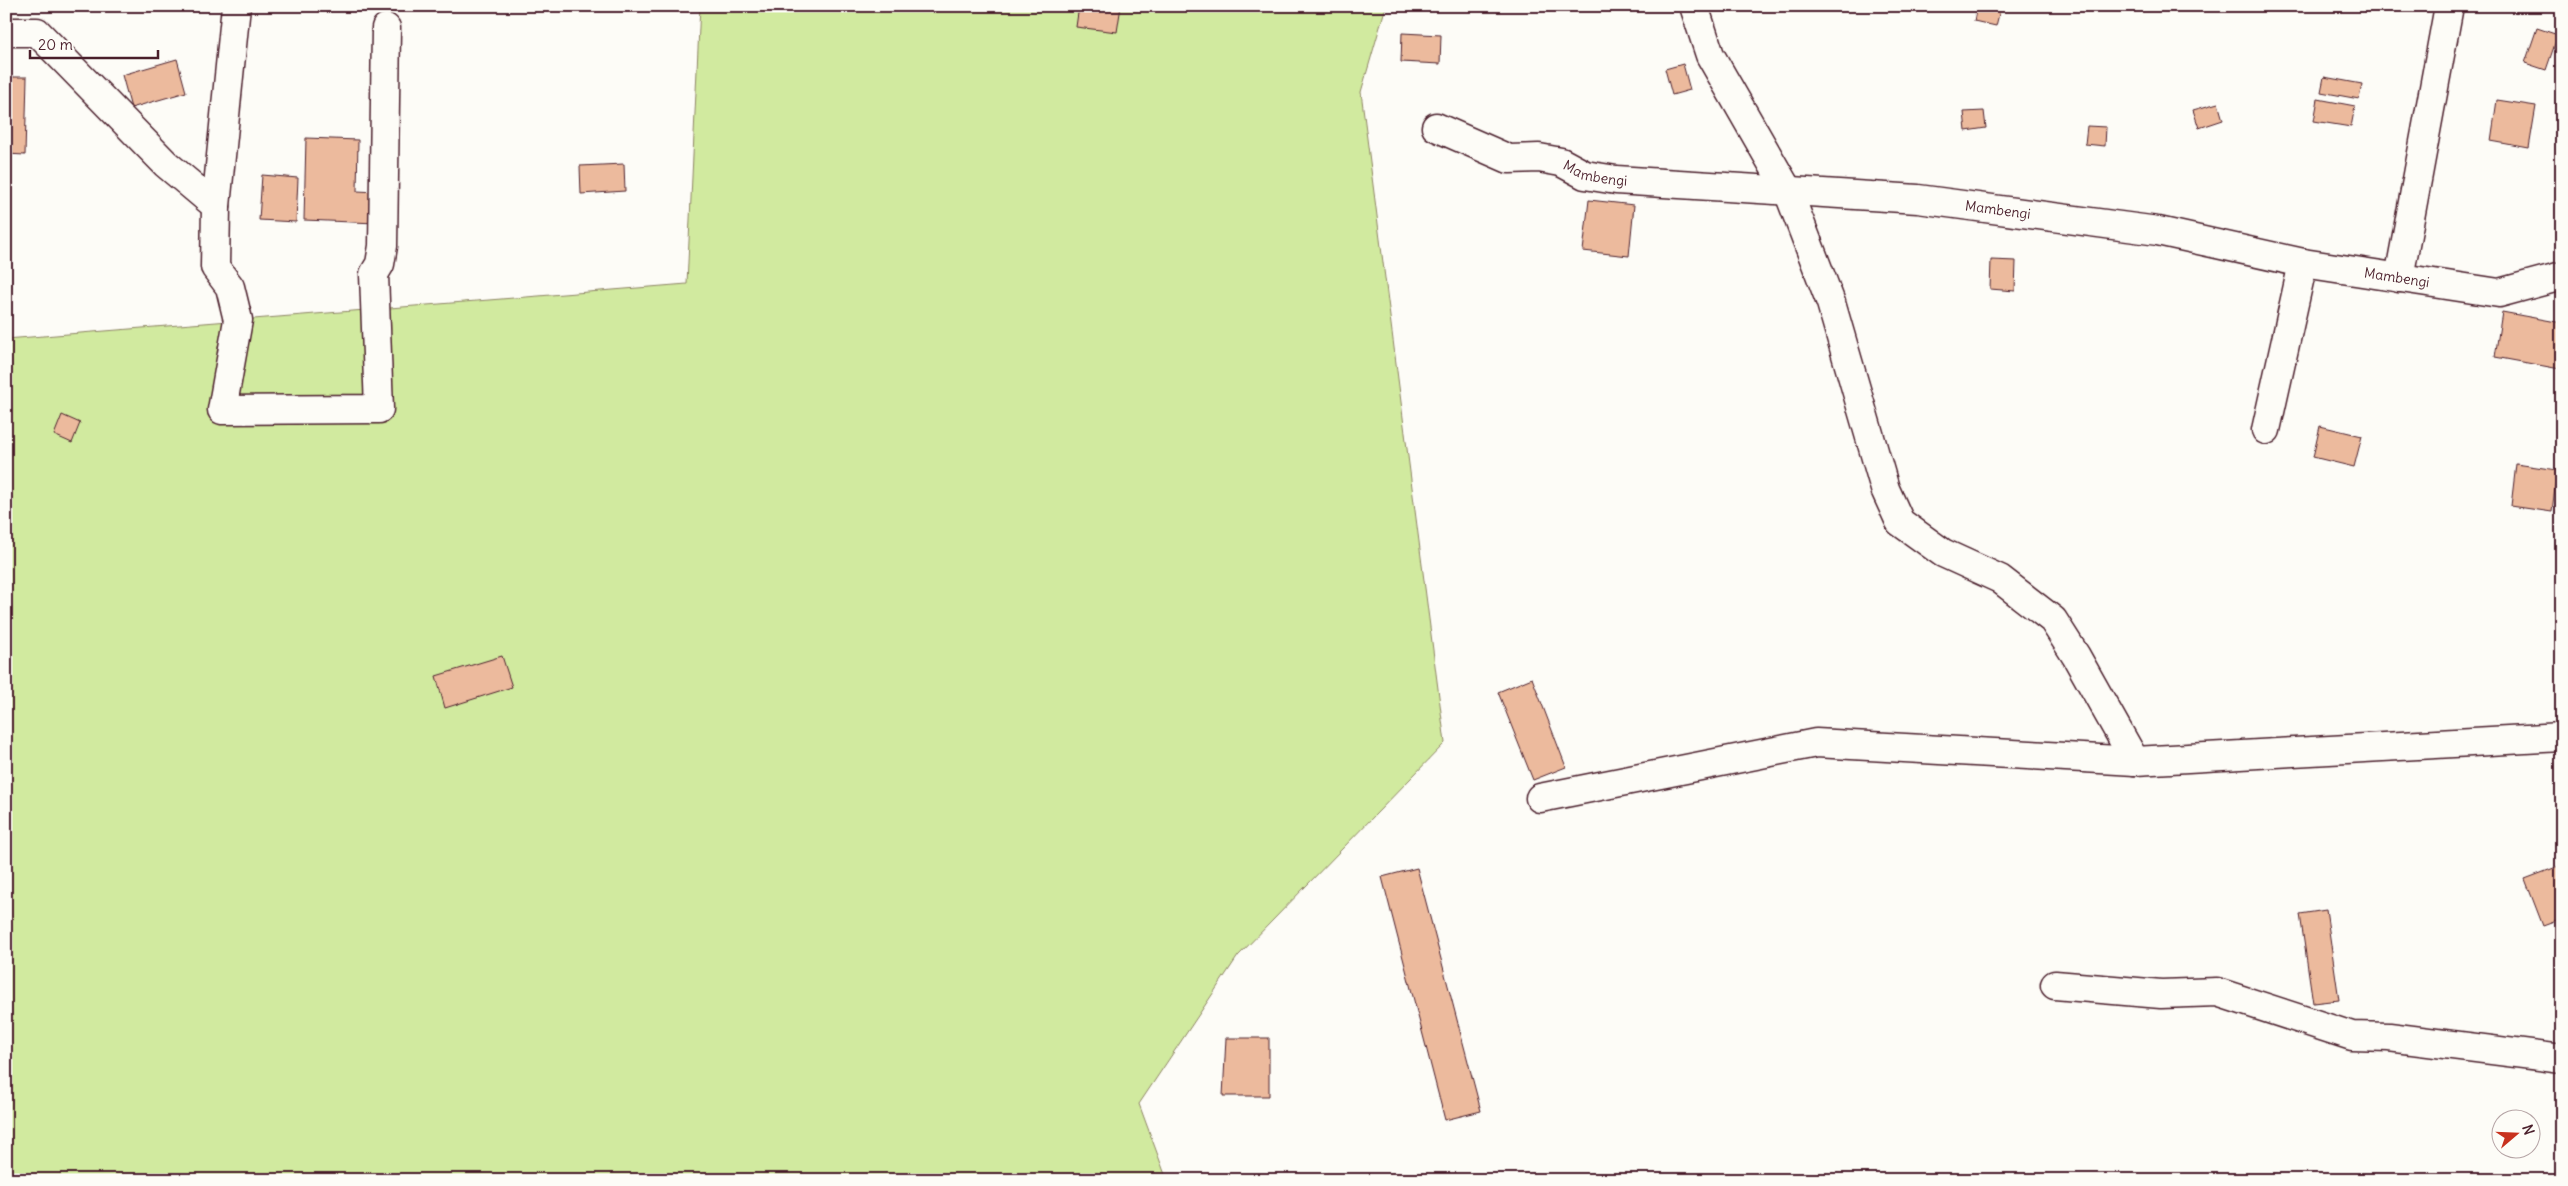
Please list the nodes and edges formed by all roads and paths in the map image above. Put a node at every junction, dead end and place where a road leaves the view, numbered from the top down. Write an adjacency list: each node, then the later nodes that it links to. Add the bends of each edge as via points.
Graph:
1 (236, 6): 8 (street)
2 (1694, 6): 7 (street, via 1710,55)
3 (2450, 6): 11 (street)
4 (386, 28): 8 (street, via 383,246 380,264 374,274 379,409 222,410 238,320 230,287 215,267)
5 (6, 32): 8 (street, via 37,32 166,164)
6 (1436, 127): 7 (street, Mambengi, via 1509,159 1539,158 1561,162 1585,175 1616,180)
7 (1788, 191): 9 (street, Mambengi, via 1918,199 2158,231); 14 (street, via 1831,303 1885,489 1900,522 1943,553 2000,579 2053,620)
8 (216, 206)
9 (2303, 263): 11 (street, Mambengi); 12 (street)
10 (2562, 276): 11 (street, Mambengi, via 2499,293)
11 (2399, 278)
12 (2266, 430)
13 (2562, 737): 14 (street)
14 (2135, 761): 15 (street, via 1816,743)
15 (1540, 798)
16 (2055, 985): 17 (street, via 2161,994 2217,992 2352,1036 2389,1037)
17 (2562, 1059)

